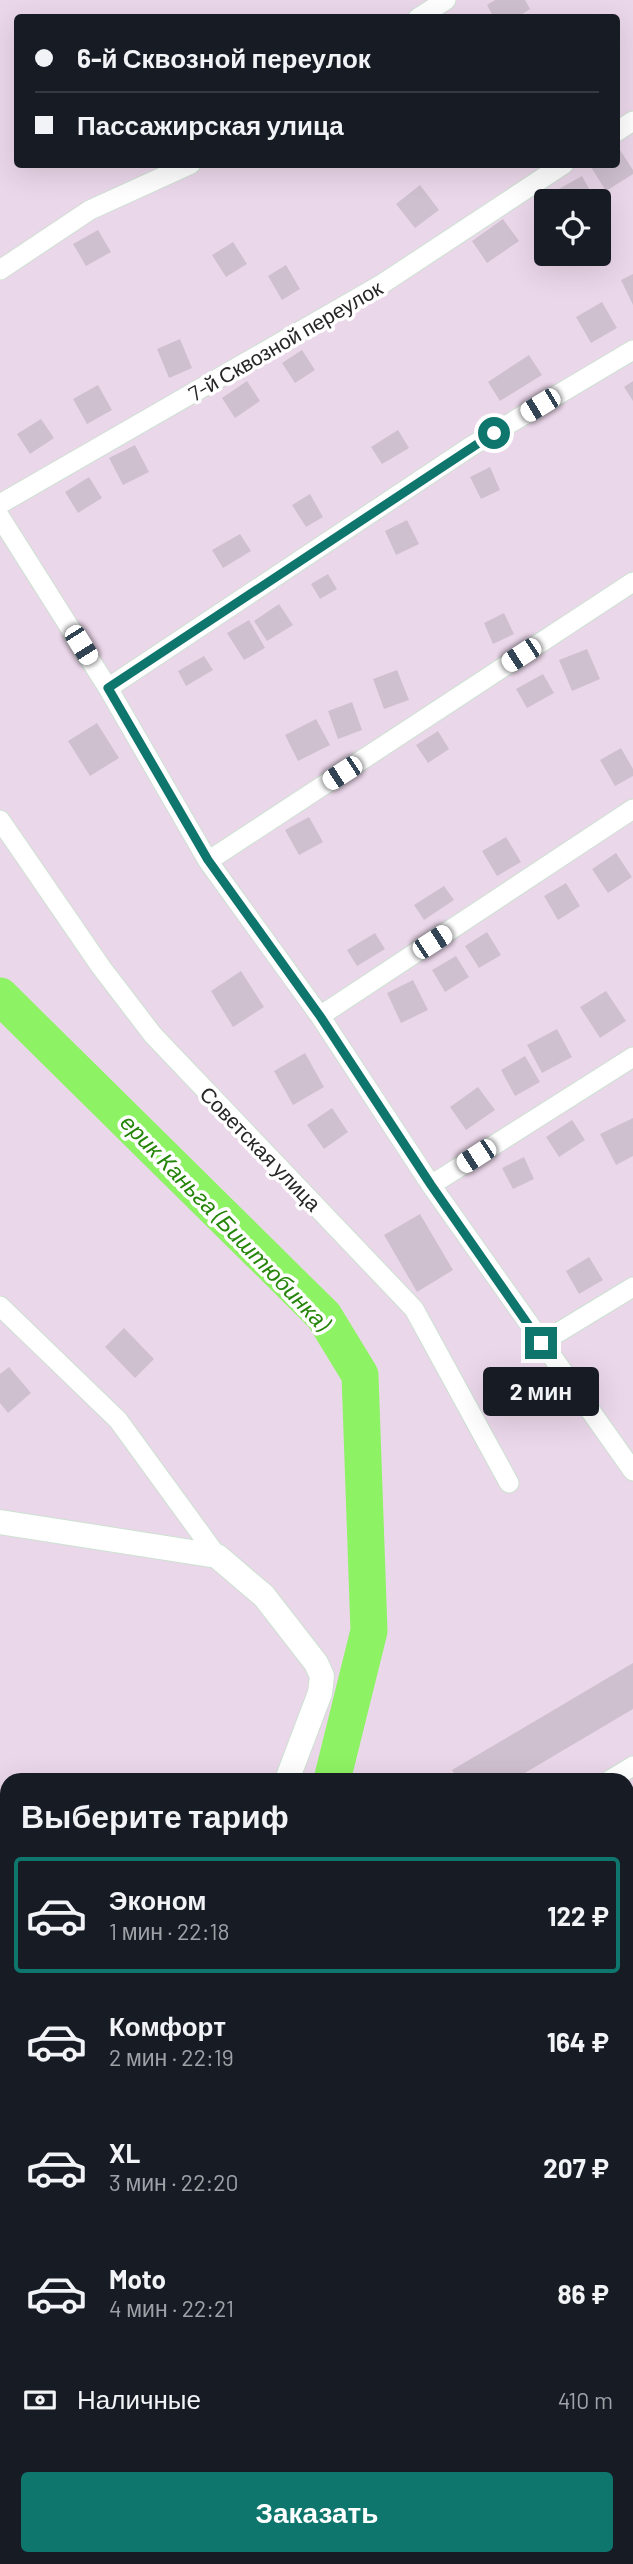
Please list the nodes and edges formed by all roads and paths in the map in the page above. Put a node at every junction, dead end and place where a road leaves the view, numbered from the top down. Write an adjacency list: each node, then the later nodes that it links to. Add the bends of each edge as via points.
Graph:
1 (446, 0): 2 (street)
2 (424, 14)
3 (182, 168): 5 (street, via 90,210)
4 (558, 168): 7 (street, 7-й Сквозной переулок, via 382,284)
5 (0, 270)
6 (633, 350): 10 (street, via 470,447)
7 (0, 504)
8 (0, 517): 10 (street)
9 (633, 582): 13 (street)
10 (108, 688): 13 (street)
11 (633, 809): 14 (street)
12 (0, 820): 21 (street, Советская улица, via 153,1035 414,1310)
13 (208, 860): 14 (street)
14 (320, 1016): 16 (street)
15 (633, 1057): 16 (street)
16 (431, 1185): 19 (street)
17 (633, 1287): 19 (street)
18 (0, 1306): 23 (street, via 118,1420)
19 (541, 1343): 20 (street)
20 (633, 1471)
21 (509, 1483)
22 (0, 1522): 23 (street)
23 (217, 1556): 24 (street, via 264,1596 321,1671 320,1693)
24 (291, 1773)

